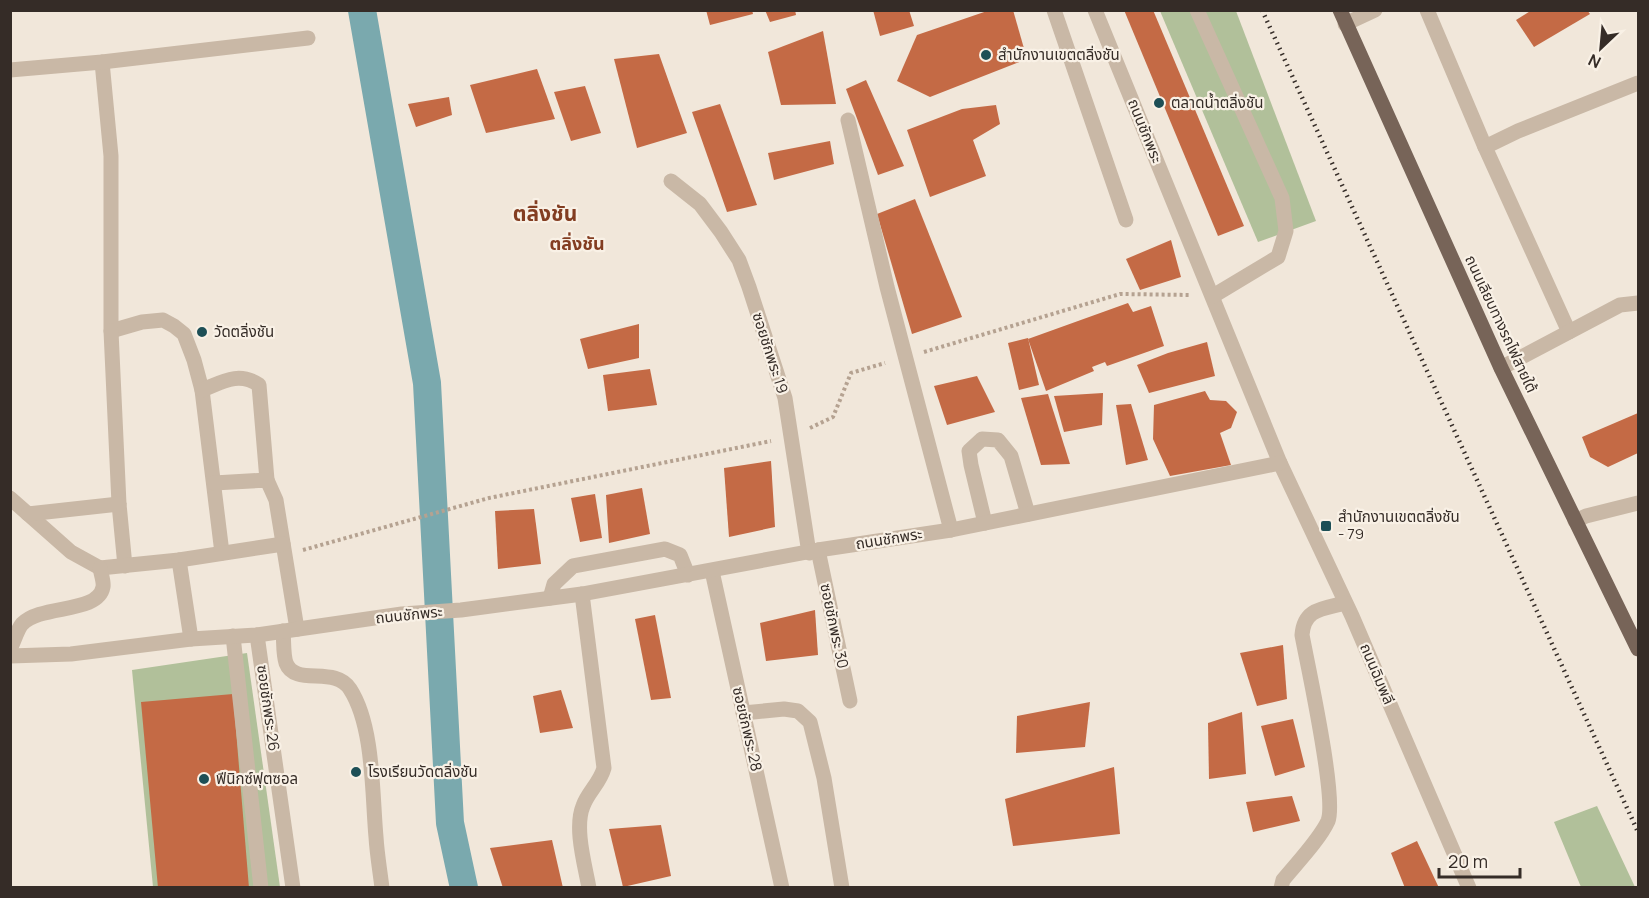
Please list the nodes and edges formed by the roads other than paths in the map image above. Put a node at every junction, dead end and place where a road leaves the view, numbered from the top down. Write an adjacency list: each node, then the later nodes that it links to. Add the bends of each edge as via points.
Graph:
1 (1054, 10): 14 (street)
2 (1095, 10): 15 (street, ถนนชักพระ)
3 (1197, 10): 15 (street, via 1282,198 1286,231 1278,257)
4 (1375, 10): 6 (street)
5 (1427, 10): 12 (street)
6 (1342, 16): 19 (main road, ถนนเลียบทางรถไฟสายใต้)
7 (308, 38): 8 (street)
8 (102, 62): 9 (street); 17 (street, via 111,156)
9 (10, 70)
10 (1638, 83): 12 (street)
11 (848, 120): 31 (street)
12 (1485, 147): 18 (street)
13 (671, 181): 33 (street, ซอยชักพระ 19, via 700,204 739,260 785,398)
14 (1126, 220)
15 (1213, 296): 21 (street, ถนนชักพระ)
16 (1638, 303): 18 (street, via 1620,304)
17 (111, 331): 20 (street, via 163,320 174,326 184,334); 26 (street)
18 (1569, 332): 19 (street)
19 (1500, 368): 29 (main road, ถนนเลียบทางรถไฟสายใต้)
20 (202, 390): 22 (street, via 234,378 250,378 259,385); 23 (street)
21 (1280, 463): 28 (street, ถนนชักพระ); 42 (street, ถนนฉิมพลี)
22 (267, 480): 23 (street); 32 (street, via 276,500)
23 (214, 483): 34 (street)
24 (10, 498): 27 (street)
25 (1638, 502): 29 (street)
26 (119, 504): 27 (street); 36 (street)
27 (28, 514): 37 (street, via 70,552)
28 (1028, 514): 30 (street, ถนนชักพระ); 30 (street, via 1011,456 998,440 981,439 969,451)
29 (1575, 521): 48 (main road, ถนนเลียบทางรถไฟสายใต้)
30 (985, 523): 31 (street, ถนนชักพระ)
31 (951, 530): 33 (street, ถนนชักพระ)
32 (284, 550): 34 (street); 43 (street)
33 (814, 552): 38 (street, ถนนชักพระ); 50 (street, ซอยชักพระ 30)
34 (222, 554): 35 (street)
35 (179, 560): 36 (street); 46 (street)
36 (125, 566): 37 (street)
37 (100, 568): 47 (street, via 103,586 98,598 39,613 22,624)
38 (712, 571): 39 (street, ถนนชักพระ); 51 (street, ซอยชักพระ 28)
39 (688, 575): 40 (street, ถนนชักพระ); 41 (street, via 680,555 665,549 573,566 554,584)
40 (582, 594): 41 (street, ถนนชักพระ); 55 (street, via 604,768 581,814)
41 (550, 598): 43 (street, ถนนชักพระ)
42 (1345, 603): 58 (street, via 1311,612 1303,624 1330,805 1328,820); 59 (street, ถนนฉิมพลี)
43 (290, 630): 44 (street, ถนนชักพระ); 54 (street, via 286,663 290,670 297,675 335,676 349,687 356,701 368,740)
44 (257, 634): 45 (street, ถนนชักพระ); 53 (street, ซอยชักพระ 26)
45 (233, 636): 46 (street, ถนนชักพระ); 52 (street)
46 (191, 639): 49 (street, ถนนชักพระ, via 71,654)
47 (10, 649)
48 (1638, 650)
49 (10, 656)
50 (850, 701)
51 (743, 713): 56 (street, ซอยชักพระ 28); 57 (street, via 798,711 810,722 824,778)
52 (261, 888)
53 (293, 888)
54 (382, 888)
55 (589, 888)
56 (782, 888)
57 (842, 888)
58 (1281, 888)
59 (1469, 888)

